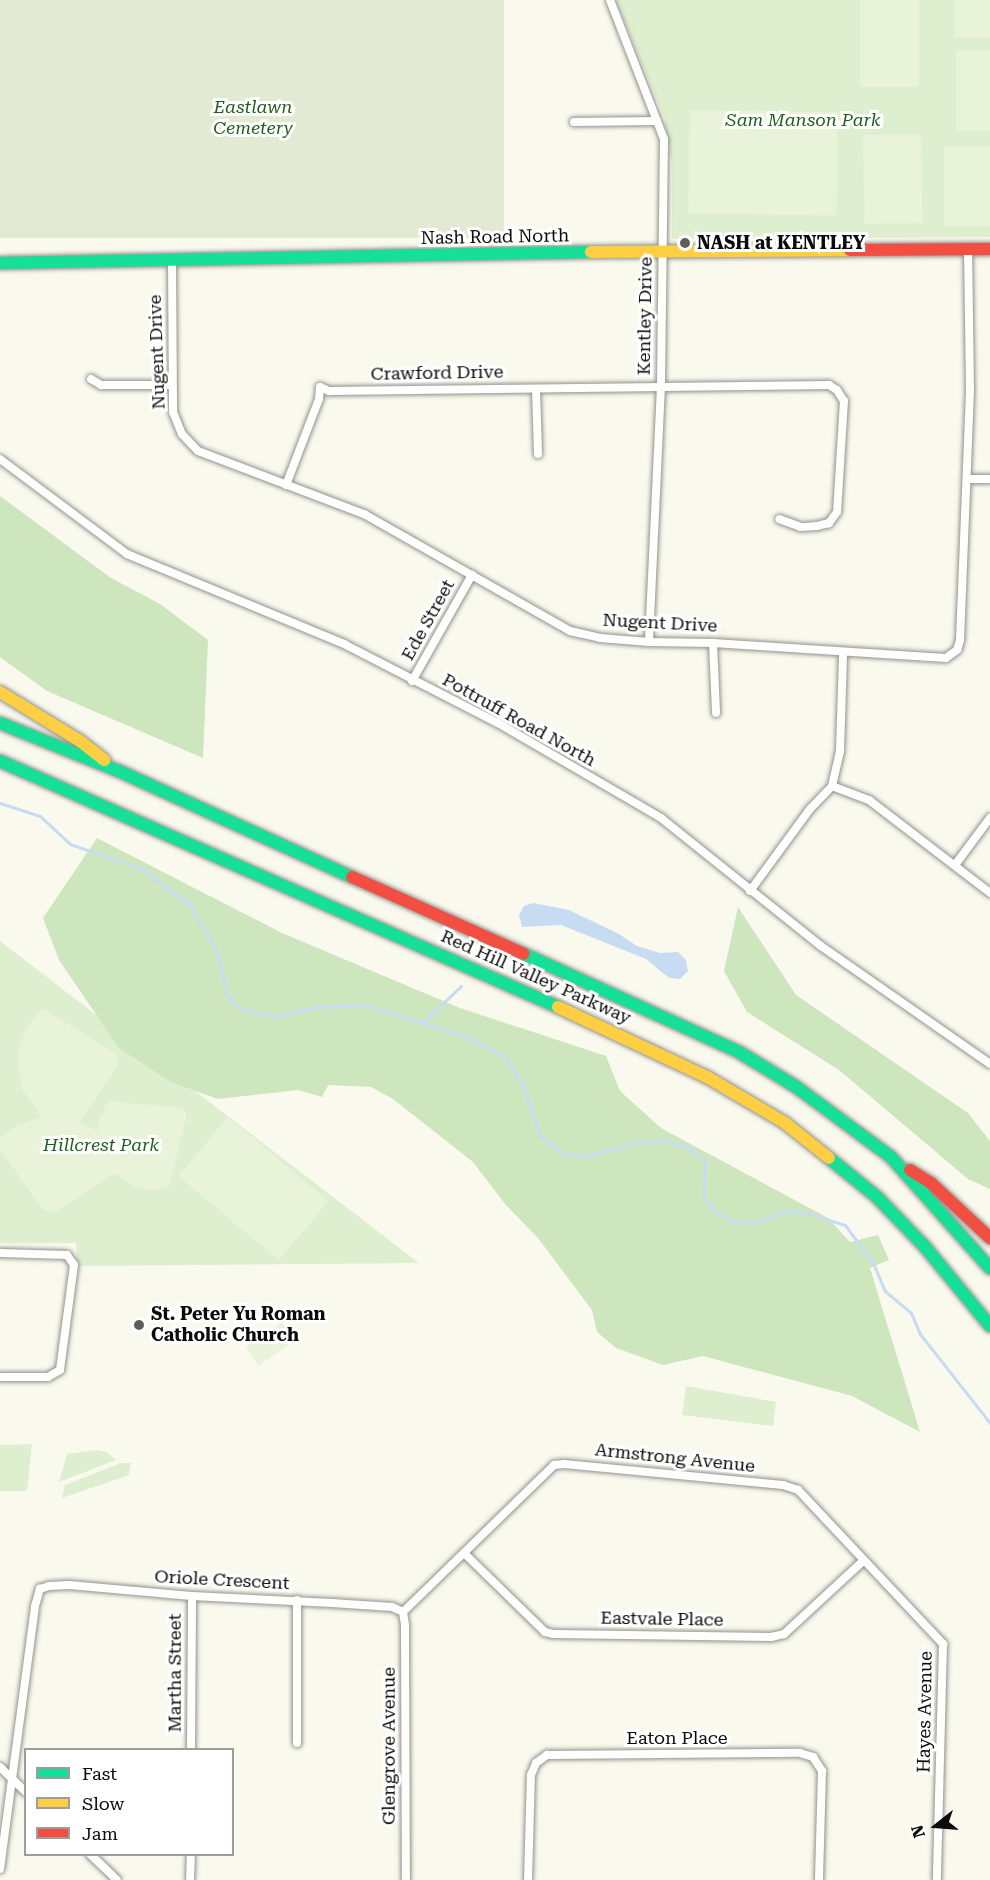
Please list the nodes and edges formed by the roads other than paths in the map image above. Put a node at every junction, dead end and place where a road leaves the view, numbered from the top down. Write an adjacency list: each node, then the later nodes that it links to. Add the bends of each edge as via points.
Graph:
1 (610, 0): 2 (street, Kentley Drive)
2 (657, 121): 3 (street); 6 (street, Kentley Drive, via 664,139)
3 (574, 122)
4 (968, 249): 5 (main road, Nash Road North); 6 (main road, Nash Road North); 15 (street, Nugent Drive)
5 (990, 249)
6 (662, 251): 7 (main road, Nash Road North); 11 (street, Kentley Drive)
7 (172, 261): 8 (main road, Nash Road North); 10 (street, Nugent Drive)
8 (0, 262)
9 (91, 379): 10 (street, via 101,385)
10 (172, 385): 17 (street, Nugent Drive, via 173,412 182,434 198,451)
11 (660, 386): 12 (street, Crawford Drive); 18 (street, Crawford Drive, via 818,384 837,390 844,401 837,512 829,523 817,526 801,527); 20 (street, Kentley Drive)
12 (536, 389): 13 (street); 17 (street, Crawford Drive, via 329,391 320,387)
13 (538, 454)
14 (0, 459): 23 (street, Pottruff Road North, via 128,554 344,644)
15 (967, 479): 16 (street); 22 (street, Nugent Drive, via 957,650 946,658)
16 (990, 479)
17 (286, 485): 19 (street, Nugent Drive, via 371,518)
18 (779, 519)
19 (472, 575): 20 (street, Nugent Drive, via 570,631); 23 (street, Ede Street)
20 (649, 642): 21 (street, Nugent Drive)
21 (713, 643): 22 (street, Nugent Drive); 25 (street)
22 (843, 653): 29 (street, via 840,752)
23 (412, 681): 32 (street, Pottruff Road North, via 498,723 661,819)
24 (0, 692): 28 (main road, via 80,741)
25 (716, 713)
26 (0, 723): 28 (main road, Red Hill Valley Parkway)
27 (0, 761): 39 (main road, Red Hill Valley Parkway, via 624,1036 707,1077 785,1123 877,1197 926,1248)
28 (119, 771): 35 (main road, Red Hill Valley Parkway, via 739,1052 795,1086)
29 (832, 786): 31 (street, via 869,800); 32 (street, via 810,809)
30 (990, 819): 31 (street)
31 (955, 865): 33 (street)
32 (750, 891): 34 (street, Pottruff Road North, via 821,946)
33 (990, 893)
34 (990, 1064)
35 (891, 1157): 36 (main road, via 931,1183); 38 (main road, Red Hill Valley Parkway)
36 (990, 1238)
37 (0, 1253): 40 (street, via 67,1255 74,1268 63,1361 56,1373 48,1377)
38 (990, 1268)
39 (990, 1326)
40 (0, 1377)
41 (464, 1553): 42 (street, Eastvale Place, via 545,1632 554,1634 783,1634); 42 (street, Armstrong Avenue, via 546,1472 554,1465 564,1464 783,1485 798,1490); 45 (street, Armstrong Avenue)
42 (863, 1561): 46 (street, Armstrong Avenue)
43 (192, 1596): 44 (street, Oriole Crescent); 48 (street, Martha Street); 50 (street, Oriole Crescent, via 69,1585 40,1589)
44 (297, 1600): 45 (street, Oriole Crescent, via 392,1607); 47 (street)
45 (402, 1612): 58 (street, Glengrove Avenue)
46 (939, 1638): 61 (street, Hayes Avenue, via 944,1649)
47 (297, 1743)
48 (191, 1748)
49 (0, 1767): 50 (street)
50 (11, 1778): 51 (street); 52 (street)
51 (24, 1790)
52 (1, 1852): 55 (street)
53 (92, 1856): 56 (street)
54 (190, 1856): 57 (street)
55 (0, 1869)
56 (117, 1880)
57 (190, 1880)
58 (406, 1880)
59 (528, 1880): 60 (street, Eaton Place, via 531,1775 536,1763 547,1755 800,1753 813,1757 822,1771)
60 (819, 1880)
61 (937, 1880)

